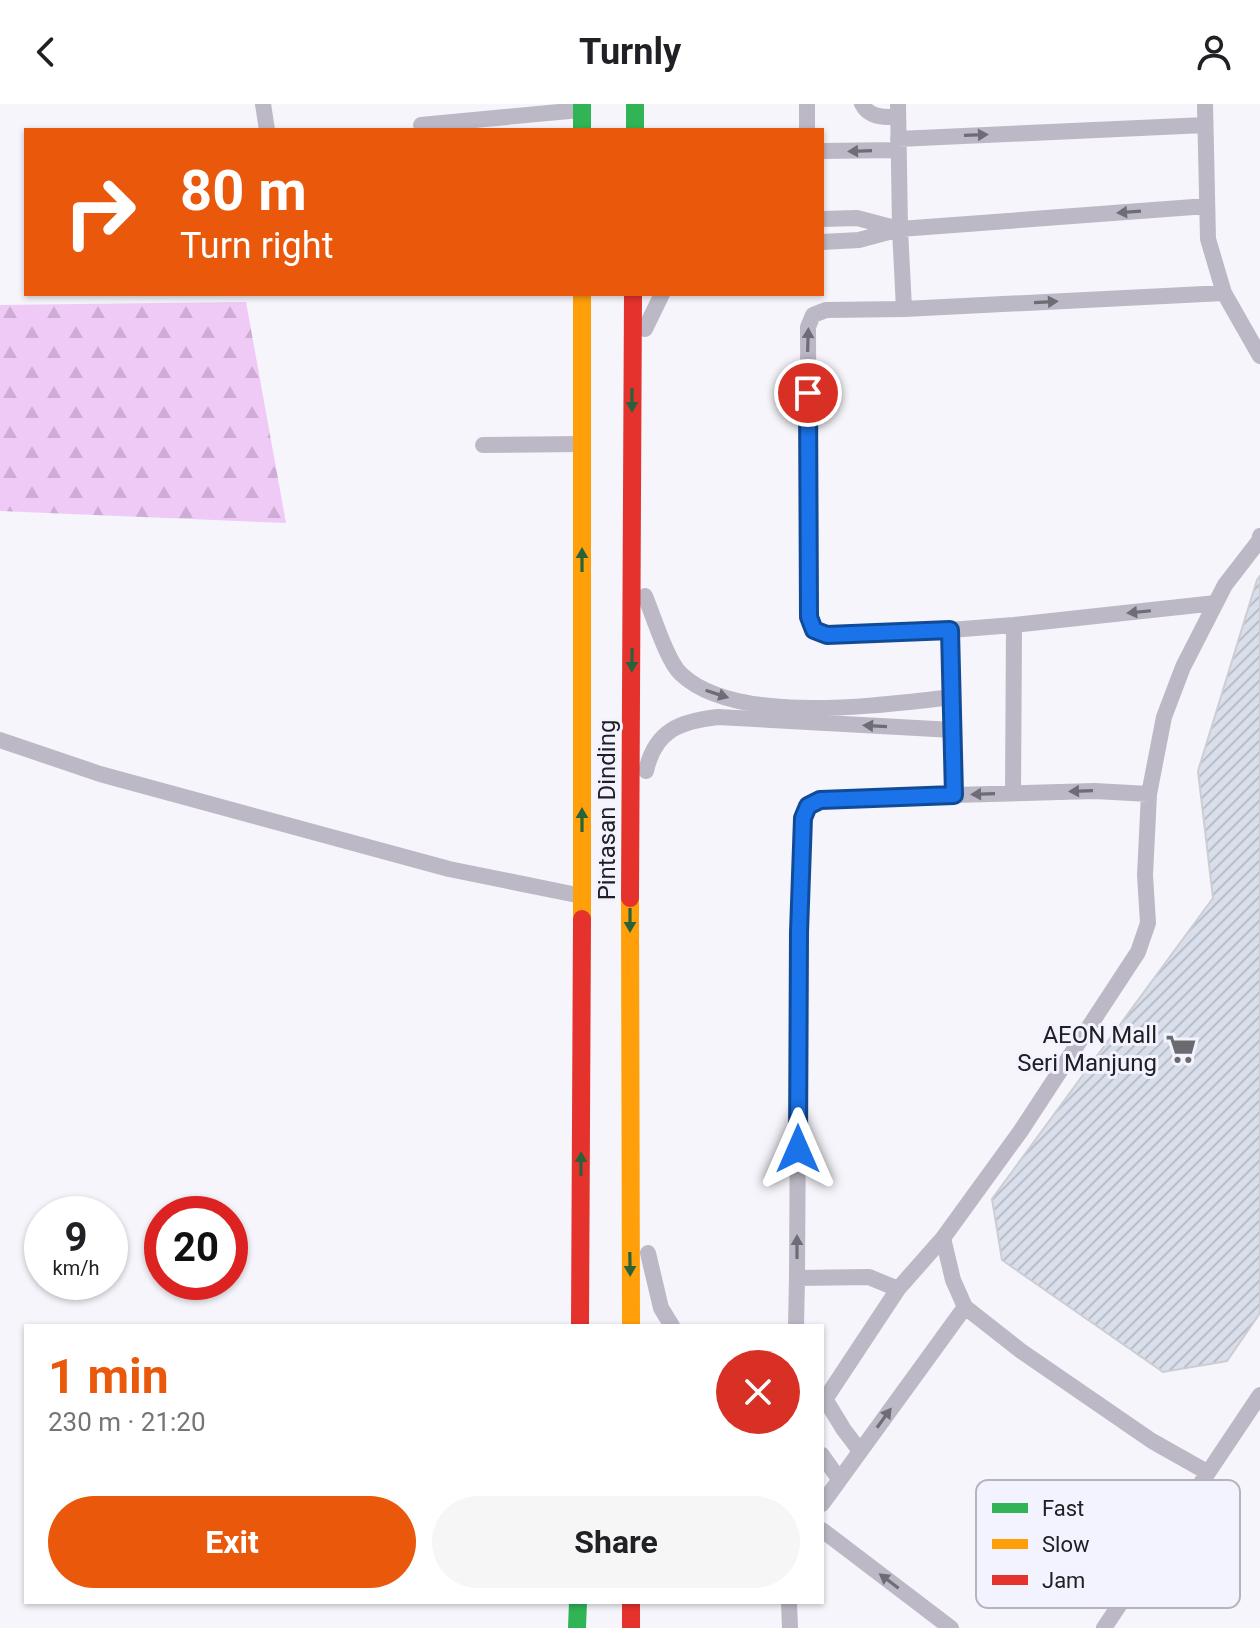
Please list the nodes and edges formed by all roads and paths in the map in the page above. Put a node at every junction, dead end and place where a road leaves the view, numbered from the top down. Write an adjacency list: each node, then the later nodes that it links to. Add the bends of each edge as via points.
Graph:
1 (263, 104): 11 (lane)
2 (635, 104): 13 (main road)
3 (645, 104): 14 (lane)
4 (807, 104): 15 (lane)
5 (862, 104): 8 (lane, via 878,116)
6 (1205, 104): 10 (lane)
7 (582, 107): 9 (lane); 12 (main road)
8 (898, 111): 16 (lane)
9 (421, 125)
10 (1205, 125): 16 (lane, one-way to 10); 18 (lane)
11 (267, 128)
12 (582, 128)
13 (635, 128)
14 (652, 128)
15 (807, 128)
16 (898, 144): 17 (lane, one-way to 17); 20 (lane)
17 (824, 151)
18 (1207, 206): 20 (lane, one-way to 20); 22 (lane, via 1208,239)
19 (824, 219): 20 (lane, via 857,218)
20 (900, 229): 21 (lane); 26 (lane)
21 (824, 242)
22 (1224, 293): 26 (lane, one-way to 22); 28 (lane)
23 (582, 296): 29 (main road, Pintasan Dinding)
24 (633, 296): 27 (main road, Pintasan Dinding)
25 (661, 296): 27 (lane)
26 (904, 309): 35 (lane, one-way to 26, via 827,635 814,630 809,617 808,327 813,315 826,310)
27 (632, 356): 32 (main road, Pintasan Dinding, one-way to 32)
28 (1260, 356)
29 (582, 444): 30 (lane); 43 (main road, Pintasan Dinding, one-way to 29)
30 (483, 445)
31 (1260, 536): 33 (lane)
32 (633, 564): 36 (lane, one-way to 36, via 678,672 700,688 743,702 789,707 844,708); 42 (main road, Pintasan Dinding, one-way to 42)
33 (1216, 603): 34 (lane, one-way to 34); 40 (lane, via 1164,717)
34 (1014, 625): 35 (lane); 39 (lane)
35 (950, 630): 36 (lane)
36 (952, 697): 37 (lane)
37 (953, 730): 41 (lane); 42 (lane, one-way to 42, via 718,717 680,724 661,737 649,758)
38 (0, 740): 43 (lane, via 100,774 434,865)
39 (1013, 793): 40 (lane, one-way to 39); 41 (lane, one-way to 41)
40 (1149, 794): 45 (lane, via 1148,923 1138,952)
41 (954, 795): 46 (lane, one-way to 41, via 803,818 808,806 820,800)
42 (630, 843): 44 (main road, Pintasan Dinding, one-way to 44)
43 (582, 896): 49 (main road, Pintasan Dinding, one-way to 43)
44 (629, 1178): 50 (main road, Pintasan Dinding, one-way to 50); 51 (lane, via 661,1308)
45 (943, 1238): 47 (lane); 48 (lane)
46 (797, 1278): 47 (lane, via 869,1277); 52 (lane)
47 (898, 1289): 54 (lane)
48 (965, 1307): 56 (lane, one-way to 48); 58 (lane, via 1152,1441)
49 (580, 1324)
50 (631, 1324)
51 (671, 1324)
52 (796, 1324)
53 (1260, 1395): 58 (lane)
54 (824, 1399)
55 (824, 1401): 56 (lane)
56 (860, 1451): 59 (lane)
57 (824, 1458): 59 (lane)
58 (1207, 1472): 60 (lane)
59 (839, 1479): 61 (lane)
60 (1202, 1480)
61 (824, 1501)
62 (824, 1532): 70 (lane, one-way to 62)
63 (578, 1604): 67 (main road)
64 (631, 1604): 68 (main road)
65 (789, 1604): 69 (lane)
66 (1117, 1608): 71 (lane)
67 (577, 1628)
68 (631, 1628)
69 (790, 1628)
70 (951, 1628)
71 (1104, 1628)

